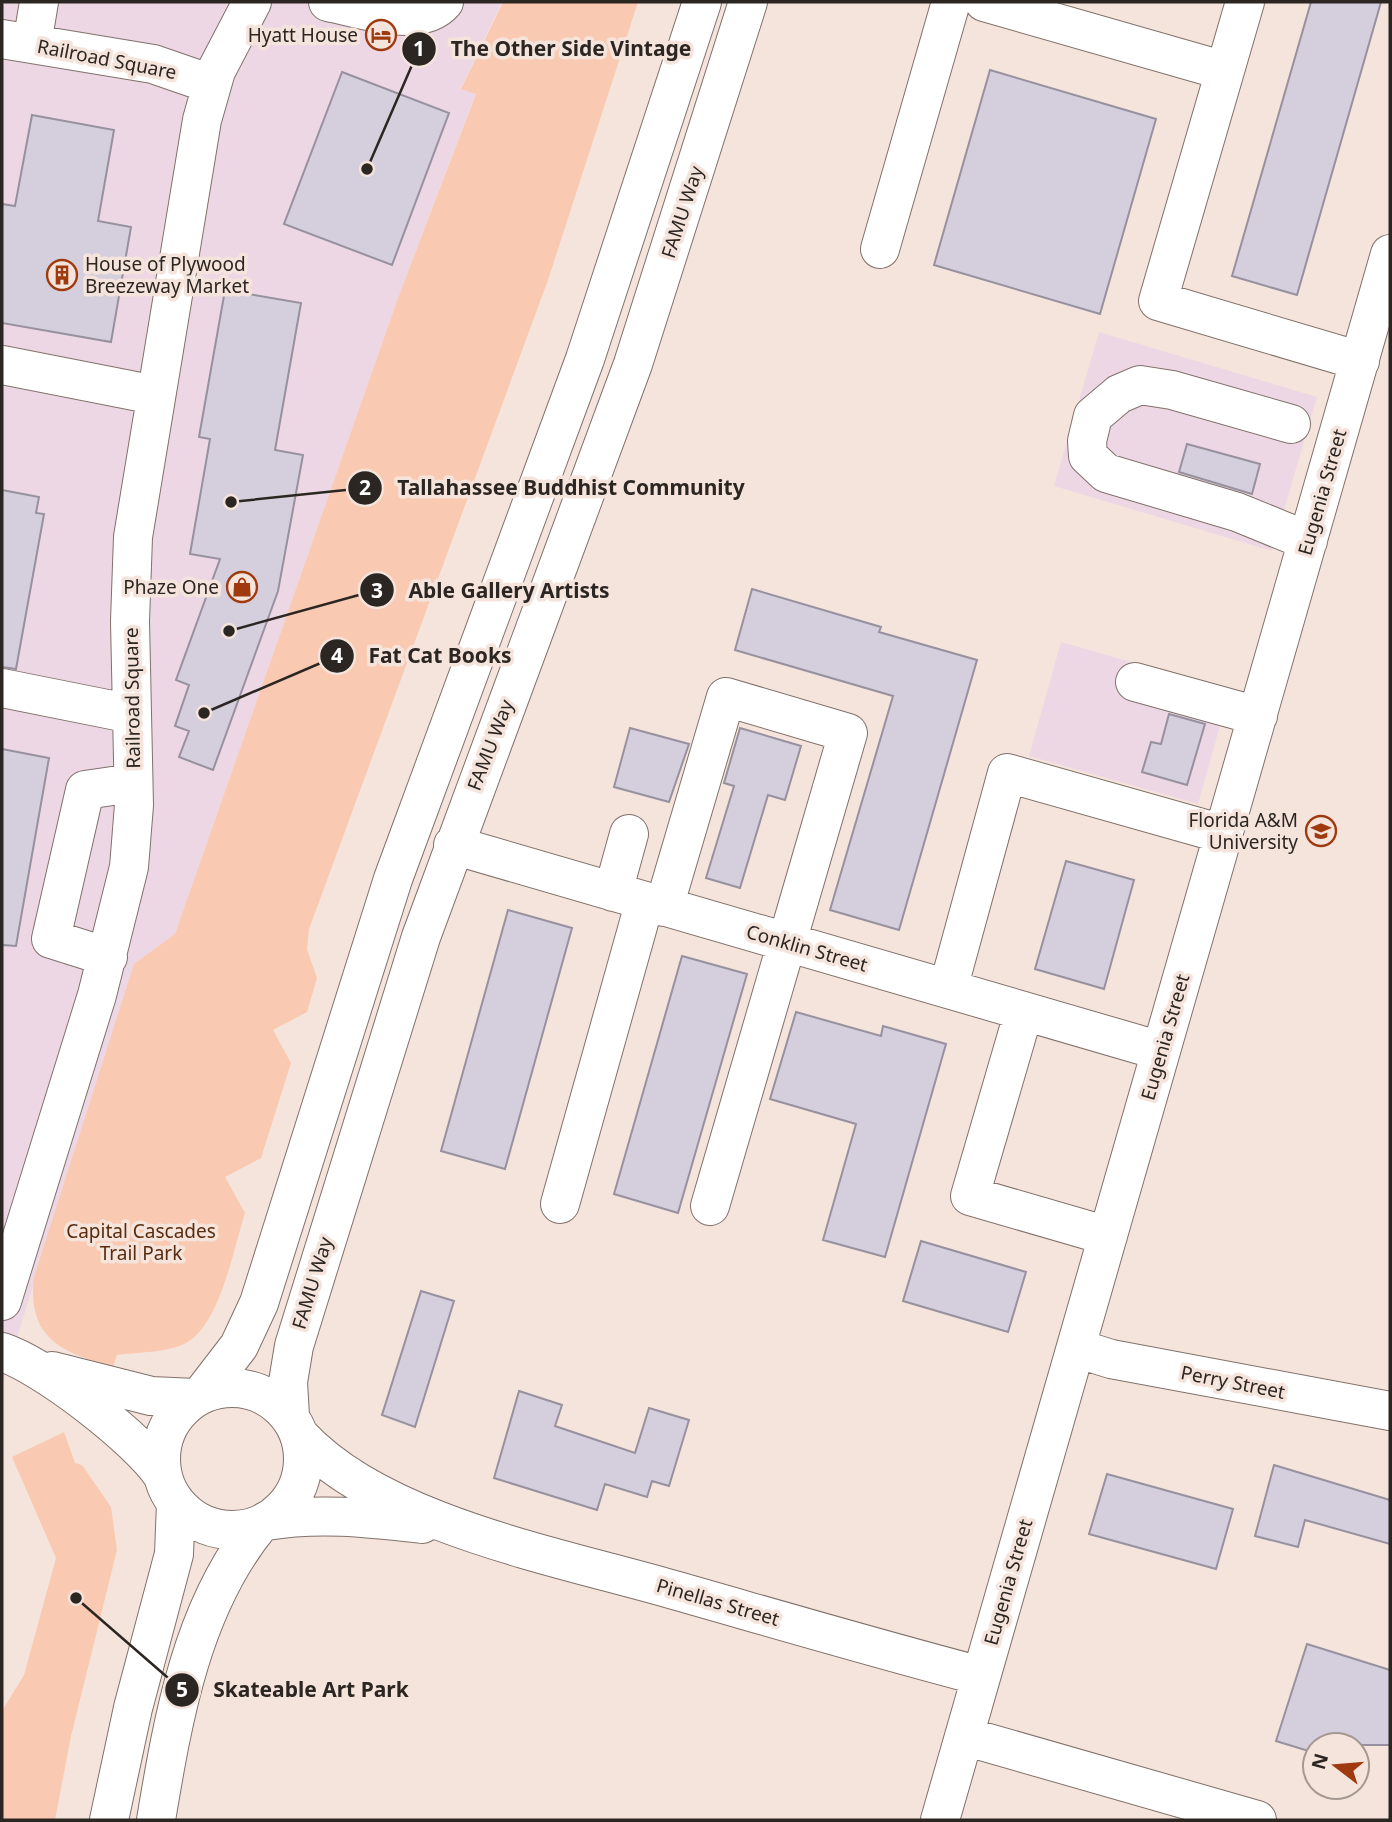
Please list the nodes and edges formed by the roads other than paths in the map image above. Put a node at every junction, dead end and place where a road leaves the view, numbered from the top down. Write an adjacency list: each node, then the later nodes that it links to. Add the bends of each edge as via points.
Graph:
1 (39, 2): 10 (street)
2 (252, 2): 12 (street, Railroad Square)
3 (328, 2): 4 (street, via 417,17)
4 (444, 2)
5 (702, 2): 40 (street, via 581,371 393,878 259,1303 234,1354)
6 (748, 2): 27 (street, FAMU Way, via 632,364)
7 (951, 2): 13 (street)
8 (984, 2): 11 (street)
9 (1245, 2): 11 (street)
10 (10, 42): 12 (street, Railroad Square, via 153,64)
11 (1225, 71): 15 (street, via 1158,301)
12 (211, 84): 17 (street, Railroad Square)
13 (880, 249)
14 (1390, 254): 15 (street, Eugenia Street)
15 (1360, 361): 19 (street, Eugenia Street)
16 (2, 365): 17 (street)
17 (155, 395): 22 (street, Railroad Square, via 131,566)
18 (1291, 424): 19 (street, via 1140,385 1119,394 1093,416 1088,456 1106,473 1237,512)
19 (1308, 541): 23 (street, Eugenia Street)
20 (1135, 682): 23 (street)
21 (2, 688): 22 (street)
22 (132, 714): 24 (street, Railroad Square)
23 (1258, 716): 26 (street, Eugenia Street)
24 (134, 783): 30 (street, Railroad Square, via 129,867); 30 (street, via 85,790 51,939)
25 (629, 834): 28 (street)
26 (1223, 834): 31 (street, via 1007,773); 33 (street, Eugenia Street)
27 (453, 845): 28 (street, Conklin Street); 42 (street, FAMU Way, via 296,1338 288,1382)
28 (641, 900): 29 (street, Conklin Street); 29 (street, via 726,697 738,700 848,733); 34 (street)
29 (786, 942): 31 (street, Conklin Street); 35 (street)
30 (108, 957): 37 (street, Railroad Square)
31 (948, 989): 32 (street, Conklin Street)
32 (1024, 1011): 33 (street, Conklin Street); 36 (street, via 970,1196)
33 (1161, 1051): 36 (street, Eugenia Street)
34 (559, 1204)
35 (710, 1206)
36 (1108, 1236): 38 (street, Eugenia Street)
37 (2, 1301)
38 (1076, 1348): 41 (street, Perry Street, via 1111,1359); 46 (street, Eugenia Street)
39 (18, 1359): 40 (street, via 151,1396); 43 (street, via 136,1444)
40 (199, 1396): 42 (street, via 223,1388 255,1391 274,1401); 43 (street, via 176,1415 164,1438)
41 (1390, 1411)
42 (295, 1426): 44 (street, FAMU Way, via 304,1457 301,1479 291,1499); 45 (street, Pinellas Street, via 322,1458 353,1480)
43 (170, 1490): 44 (street, via 197,1521 214,1528 232,1531); 48 (street, via 174,1554)
44 (263, 1523): 45 (street, Pinellas Street, via 343,1515); 49 (street, FAMU Way, via 226,1572 201,1629 180,1701)
45 (456, 1528): 46 (street, Pinellas Street)
46 (981, 1676): 47 (street, Eugenia Street)
47 (964, 1736): 50 (street, Eugenia Street); 51 (street)
48 (109, 1820)
49 (156, 1820)
50 (940, 1820)
51 (1257, 1820)

